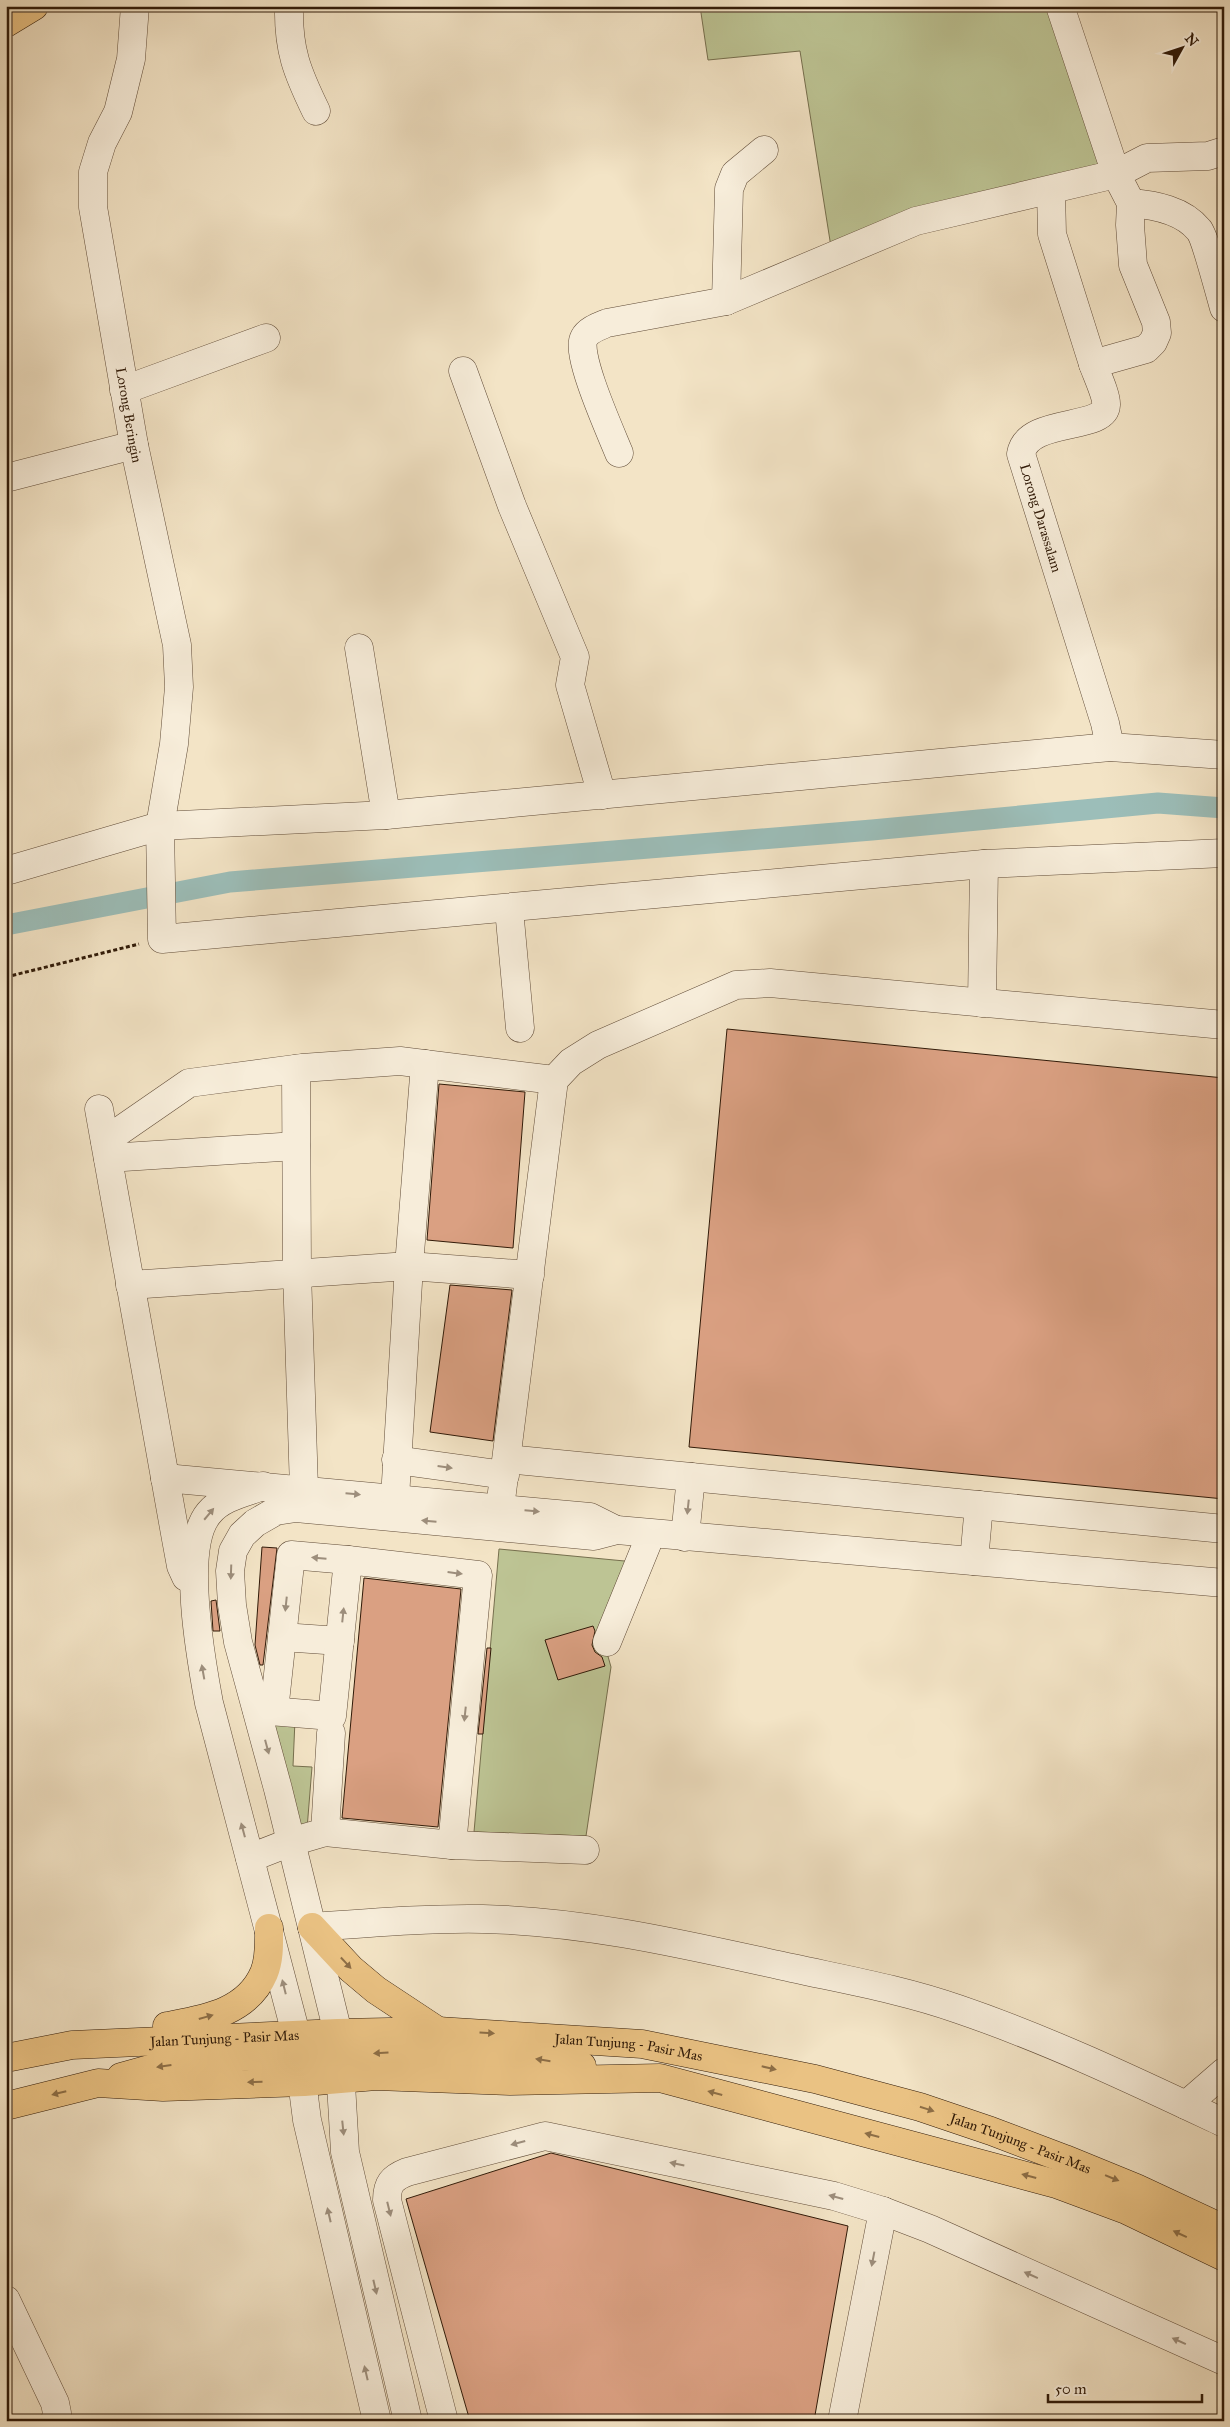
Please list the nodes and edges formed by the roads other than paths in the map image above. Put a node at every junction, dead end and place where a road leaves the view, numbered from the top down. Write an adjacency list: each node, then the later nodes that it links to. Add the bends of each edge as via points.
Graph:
1 (34, 6): 5 (main road)
2 (135, 6): 17 (street, Lorong Beringin, via 132,60 118,112 102,143 93,172 93,207)
3 (289, 6): 6 (street, via 288,32 296,70)
4 (1060, 6): 9 (street)
5 (6, 23)
6 (316, 111)
7 (764, 150): 12 (street, via 735,174 729,189)
8 (1224, 152): 9 (street, via 1208,156 1147,158)
9 (1116, 174): 10 (street); 11 (street)
10 (1051, 191): 12 (street, via 916,221); 15 (street, via 1052,234)
11 (1131, 203): 13 (street, via 1180,214 1200,230); 15 (street, via 1133,265 1156,322 1157,333 1146,349)
12 (726, 301): 19 (street, via 607,323 584,337 581,346 589,378)
13 (1224, 308)
14 (266, 338): 17 (street)
15 (1094, 364): 22 (street, Lorong Darassalam, via 1106,404 1104,411 1096,418 1052,428 1027,439 1021,454)
16 (463, 371): 24 (street, via 512,506 575,657 570,686)
17 (124, 390): 18 (street, Lorong Beringin)
18 (134, 445): 20 (street); 26 (street, Lorong Beringin, via 178,656 174,744)
19 (619, 453)
20 (6, 478)
21 (359, 648): 25 (street)
22 (1110, 747): 23 (street); 24 (street)
23 (1224, 755)
24 (602, 795): 25 (street)
25 (386, 815): 26 (street)
26 (160, 826): 29 (street); 30 (street, Lorong Beringin, via 161,934)
27 (1224, 853): 28 (street)
28 (984, 864): 30 (street); 31 (street)
29 (6, 871)
30 (510, 908): 33 (street)
31 (982, 1003): 32 (street); 36 (street, via 770,983 736,985 598,1045 571,1062)
32 (1224, 1025)
33 (520, 1028)
34 (425, 1064): 35 (street, via 400,1061); 36 (street); 40 (street)
35 (296, 1069): 38 (street); 39 (street, via 189,1082)
36 (554, 1080): 42 (street)
37 (99, 1109): 39 (street)
38 (296, 1146): 39 (street); 41 (street)
39 (106, 1150): 43 (street)
40 (409, 1266): 41 (street); 42 (street); 44 (street)
41 (297, 1272): 43 (street); 49 (street)
42 (530, 1275): 45 (street)
43 (130, 1285): 47 (street)
44 (396, 1460): 45 (street, one-way to 45); 50 (street)
45 (506, 1467): 46 (street); 52 (street)
46 (691, 1477): 51 (street); 56 (street, one-way to 56)
47 (165, 1478): 48 (street); 60 (street, via 181,1566)
48 (263, 1486): 49 (street); 60 (street, one-way to 48, via 194,1550 199,1528 209,1512 223,1500)
49 (304, 1489): 50 (street, one-way to 50)
50 (395, 1498): 52 (street)
51 (979, 1505): 53 (street); 58 (street)
52 (500, 1508): 54 (street, one-way to 54, via 590,1516)
53 (1224, 1528)
54 (616, 1530): 55 (street); 64 (street, one-way to 64, via 594,1536 296,1508 276,1511 242,1535 233,1551 230,1571 238,1642)
55 (651, 1534): 56 (street); 63 (street)
56 (685, 1536): 58 (street)
57 (348, 1560): 61 (street, one-way to 61, via 291,1555); 62 (street, one-way to 57); 68 (street, one-way to 68, via 478,1575)
58 (974, 1561): 59 (street)
59 (1224, 1583)
60 (196, 1599): 70 (street, one-way to 60, via 209,1703 200,1652)
61 (282, 1637): 62 (street); 64 (street)
62 (340, 1642): 65 (street)
63 (606, 1642)
64 (266, 1710): 65 (street); 67 (street, one-way to 67)
65 (332, 1725): 66 (street)
66 (325, 1832): 67 (street); 68 (street)
67 (291, 1842): 70 (street); 71 (street)
68 (452, 1845): 69 (street)
69 (585, 1850)
70 (250, 1858): 72 (street)
71 (312, 1927): 73 (main road, one-way to 73, via 351,1969 376,1990); 75 (street); 79 (street, via 485,1919 622,1933 755,1960 870,1985 955,2008 1017,2030)
72 (269, 1928): 74 (main road, one-way to 72, via 228,2011 243,2002 264,1973); 76 (street, one-way to 72)
73 (438, 2031): 75 (main road, Jalan Tunjung - Pasir Mas, one-way to 73); 83 (main road, Jalan Tunjung - Pasir Mas, one-way to 83, via 642,2044 815,2078 991,2130 1136,2188)
74 (72, 2045): 76 (main road, Jalan Tunjung - Pasir Mas); 77 (main road, Jalan Tunjung - Pasir Mas)
75 (339, 2056): 76 (main road, Jalan Tunjung - Pasir Mas); 76 (main road, Jalan Tunjung - Pasir Mas); 84 (main road, Jalan Tunjung - Pasir Mas, one-way to 75, via 1126,2210 1056,2184 660,2078 510,2081 376,2076); 88 (street, one-way to 88, via 341,2114 350,2177)
76 (300, 2057): 80 (main road, Jalan Tunjung - Pasir Mas, one-way to 80, via 163,2087 98,2083); 90 (street, one-way to 76, via 307,2120)
77 (6, 2058)
78 (1224, 2072): 79 (street)
79 (1186, 2105): 81 (street)
80 (6, 2106)
81 (1224, 2123)
82 (882, 2211): 86 (street, one-way to 82, via 930,2229); 87 (street, one-way to 87, via 834,2196 545,2136 394,2177 387,2187 387,2200); 91 (street, one-way to 91)
83 (1224, 2229)
84 (1224, 2257)
85 (6, 2300): 89 (street, via 55,2403)
86 (1224, 2361)
87 (442, 2415): 88 (street)
88 (403, 2420)
89 (55, 2421)
90 (378, 2421)
91 (842, 2421)

